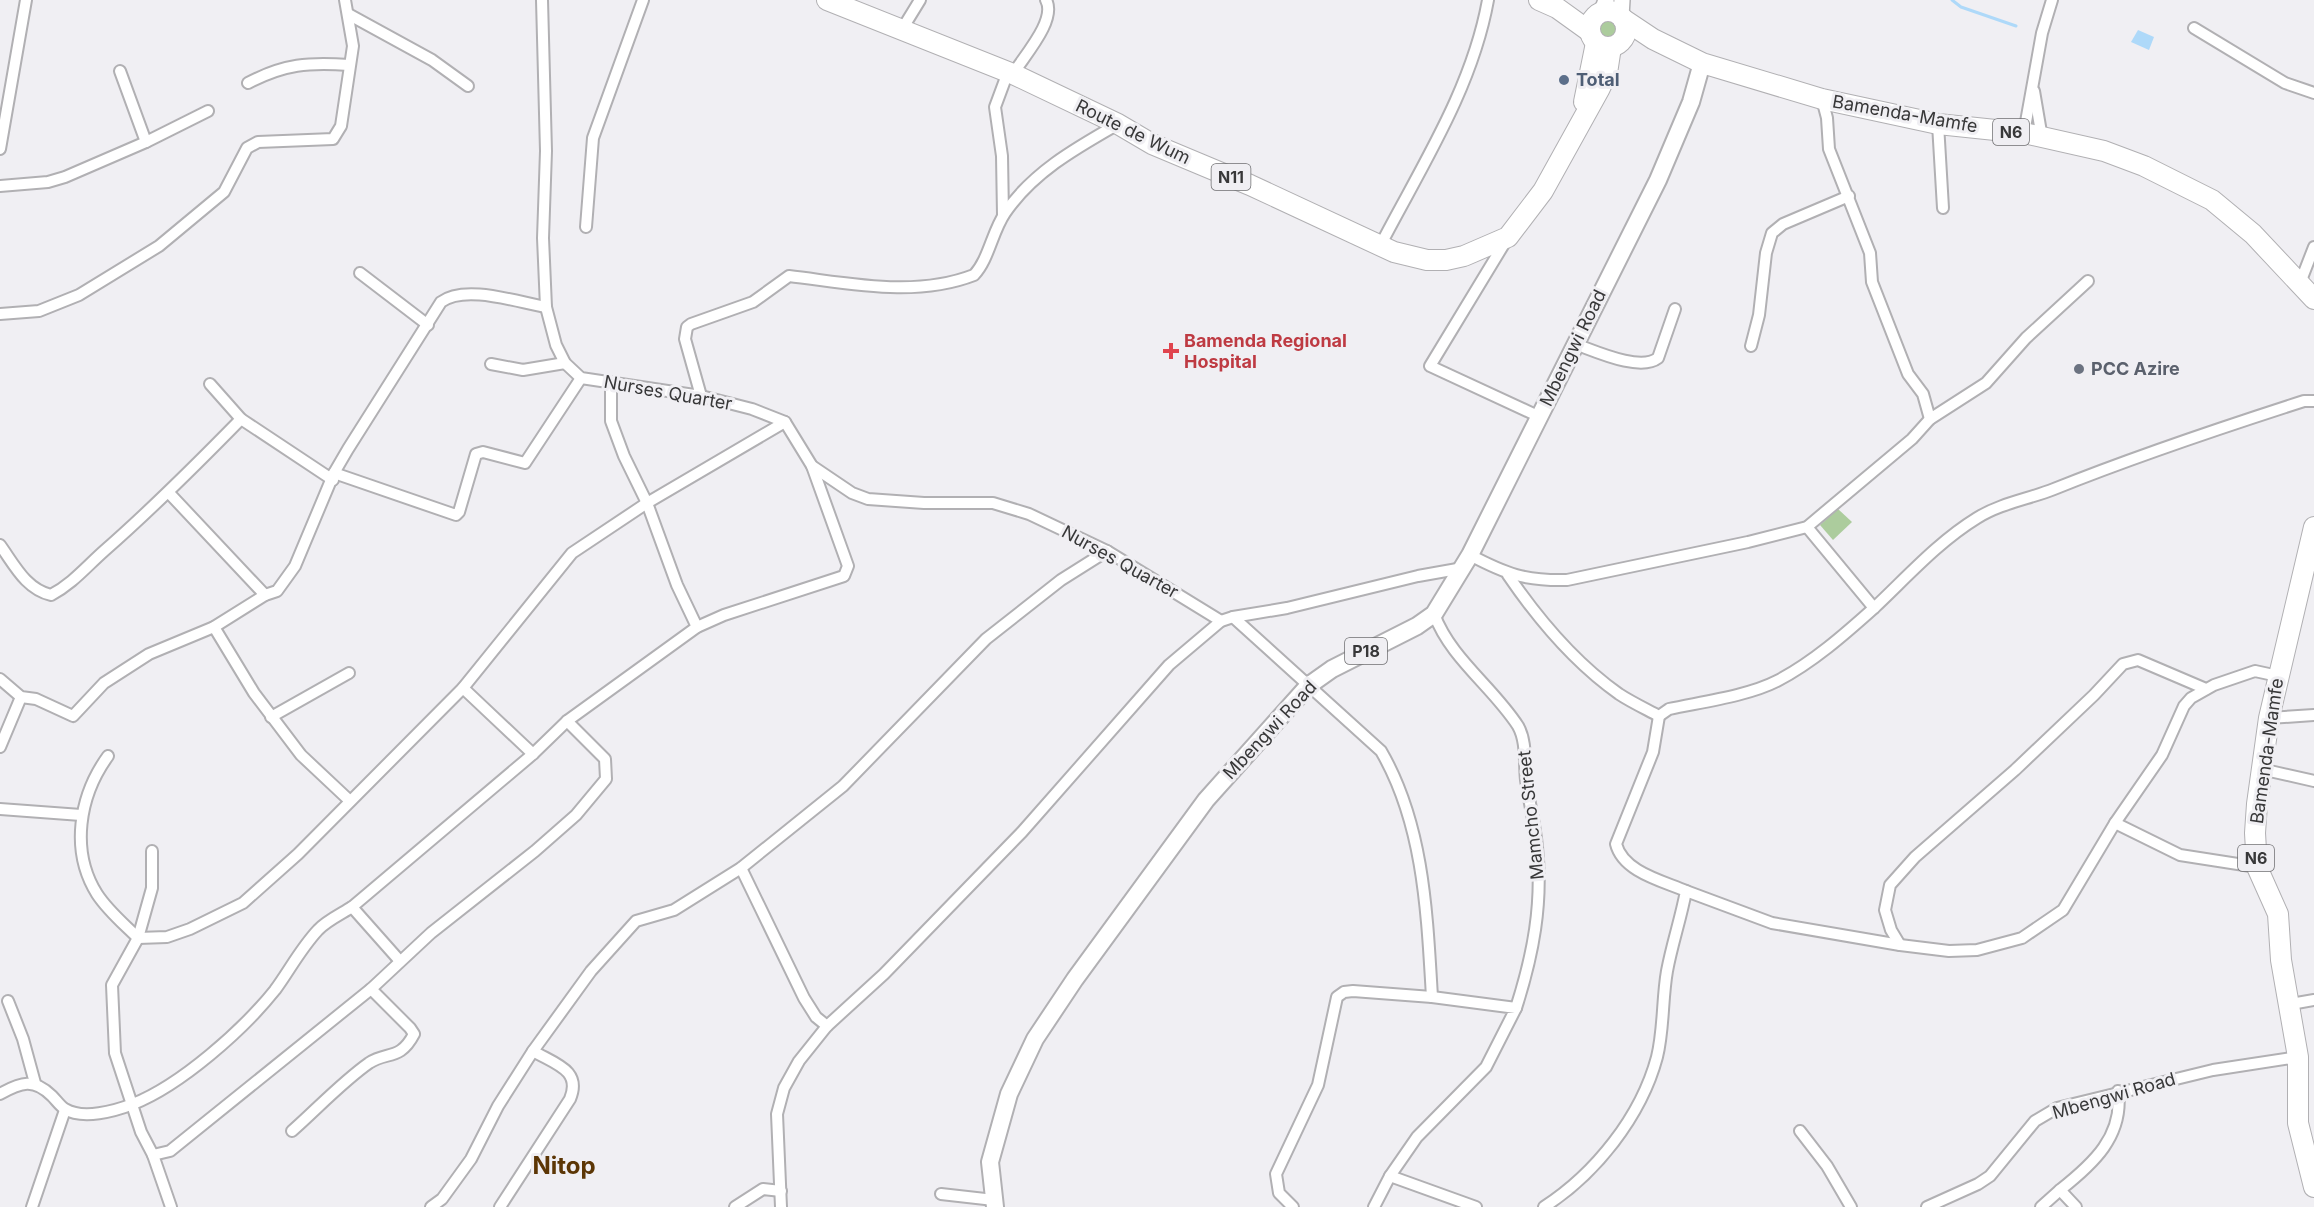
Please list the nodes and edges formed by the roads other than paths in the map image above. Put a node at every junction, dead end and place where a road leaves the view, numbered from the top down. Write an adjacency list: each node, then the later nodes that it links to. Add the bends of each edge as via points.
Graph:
1 (26, 0): 31 (street)
2 (345, 0): 12 (street)
3 (542, 0): 44 (street, Nurses Quarter)
4 (643, 0): 36 (street, via 593,138)
5 (827, 0): 14 (highway, Route de Wum / N11)
6 (920, 0): 14 (street)
7 (1046, 0): 20 (street, via 1049,20)
8 (1488, 0): 38 (street, via 1468,72)
9 (2052, 0): 21 (street)
10 (1548, 4): 11 (highway, via 1582,13); 15 (highway)
11 (1612, 10): 15 (highway, via 1591,20); 15 (highway, via 1626,31 1624,37); 16 (highway, Bamenda-Mamfe / N6)
12 (348, 14): 18 (street, via 353,46); 23 (street, via 432,60)
13 (2194, 28): 24 (street, via 2285,83)
14 (901, 31): 20 (highway, Route de Wum / N11)
15 (1603, 42): 16 (highway, Bamenda-Mamfe / N6); 37 (highway, via 1582,116 1543,191)
16 (1666, 47): 17 (highway, Bamenda-Mamfe / N6)
17 (1702, 63): 25 (highway, Bamenda-Mamfe / N6); 48 (main road, Mbengwi Road / P18, via 1691,102 1658,180)
18 (349, 65): 22 (street, via 313,62 272,70); 46 (street, via 341,126 333,139 258,142 247,148 224,192 159,246 79,295 39,311)
19 (120, 71): 30 (street)
20 (1010, 73): 27 (highway, Route de Wum / N11); 35 (street, via 995,108 1002,156)
21 (2032, 82): 29 (street); 29 (street)
22 (248, 83)
23 (468, 86)
24 (2314, 93)
25 (1822, 99): 28 (highway, Bamenda-Mamfe / N6); 33 (street, via 1829,149)
26 (208, 111): 30 (street)
27 (1118, 124): 35 (street, via 1068,153 1025,187); 38 (highway, Route de Wum / N11, via 1152,144)
28 (1938, 124): 29 (highway, Bamenda-Mamfe / N6); 34 (street)
29 (2033, 136): 42 (highway, Bamenda-Mamfe / N6, via 2104,151 2212,200 2253,234)
30 (146, 142): 32 (street, via 48,182)
31 (0, 149)
32 (0, 186)
33 (1849, 196): 49 (street, via 1772,233); 59 (street, via 1870,253 1872,282 1908,374 1923,394)
34 (1943, 208)
35 (1003, 215): 55 (street, via 974,276 958,282 911,288 789,276 753,302 691,324 685,339)
36 (586, 227)
37 (1508, 237): 38 (highway, Route de Wum / N11, via 1446,261 1427,260); 57 (street, via 1430,366)
38 (1380, 246)
39 (2314, 247): 42 (street)
40 (360, 273): 47 (street)
41 (2088, 281): 59 (street, via 2026,339 1986,384)
42 (2300, 283): 43 (highway, Bamenda-Mamfe / N6)
43 (2314, 299)
44 (546, 307): 47 (street, via 468,292 451,295 441,302); 50 (street, Nurses Quarter)
45 (1675, 309): 48 (street, via 1658,358 1653,362 1632,362)
46 (0, 314)
47 (428, 325): 62 (street, via 404,358)
48 (1575, 344): 57 (main road, Mbengwi Road / P18)
49 (1751, 346)
50 (565, 363): 51 (street, via 523,370); 52 (street, Nurses Quarter)
51 (491, 364)
52 (581, 378): 53 (street, Nurses Quarter); 62 (street, via 525,463 483,452 476,454 456,515)
53 (611, 383): 55 (street, Nurses Quarter); 64 (street, via 611,422)
54 (210, 384): 58 (street)
55 (701, 396): 60 (street, Nurses Quarter, via 752,408)
56 (2314, 400): 73 (street, via 2176,442 2041,494 1996,507 1939,546)
57 (1540, 417): 70 (main road, Mbengwi Road / P18)
58 (241, 419): 62 (street); 63 (street)
59 (1930, 419): 65 (street, via 1912,439)
60 (785, 422): 61 (street, Nurses Quarter); 64 (street)
61 (812, 466): 69 (street, Nurses Quarter, via 868,499 993,503 1029,514); 78 (street, via 848,566 844,576)
62 (334, 477): 72 (street, via 296,566 277,591)
63 (169, 493): 67 (street, via 70,585 51,595 37,592); 72 (street)
64 (647, 503): 78 (street); 83 (street, via 561,563)
65 (1807, 527): 71 (street, via 1567,580); 73 (street)
66 (2314, 527): 68 (highway, Bamenda-Mamfe / N6)
67 (0, 545)
68 (2312, 546): 80 (highway, Bamenda-Mamfe / N6)
69 (1107, 551): 76 (street, Nurses Quarter); 102 (street, via 1045,591 986,639 843,786)
70 (1467, 561): 71 (street); 74 (main road, Mbengwi Road / P18); 75 (street, via 1287,608)
71 (1508, 575): 87 (street, via 1554,634 1598,677 1620,695)
72 (265, 595): 77 (street)
73 (1874, 608): 87 (street, via 1776,682 1669,708)
74 (1434, 614): 82 (main road, Mbengwi Road / P18); 113 (street, Mamcho Street, via 1446,639 1513,719 1524,742 1537,844 1539,911 1533,951)
75 (1233, 617): 76 (street); 82 (street)
76 (1221, 621): 114 (street, via 1169,665 963,894)
77 (214, 627): 85 (street, via 140,660 104,683 73,716 36,699); 88 (street)
78 (697, 627): 90 (street)
79 (349, 672): 88 (street)
80 (2278, 676): 84 (street, via 2255,671); 89 (highway, Bamenda-Mamfe / N6)
81 (0, 679): 85 (street)
82 (1308, 686): 109 (street, via 1342,713 1380,751 1393,771 1408,812 1424,893); 130 (main road, Mbengwi Road / P18, via 1206,800 1035,1039 1009,1094 990,1162)
83 (463, 688): 92 (street); 96 (street)
84 (2206, 689): 99 (street, via 2184,706 2162,755); 106 (street, via 2138,660 2123,664 2094,696 1915,857 1890,885 1885,910)
85 (21, 697): 91 (street)
86 (2314, 715): 89 (street)
87 (1659, 716): 103 (street, via 1653,752 1616,844 1627,863)
88 (271, 717): 96 (street, via 300,755)
89 (2270, 718): 94 (highway, Bamenda-Mamfe / N6)
90 (567, 721): 92 (street); 107 (street, via 604,759 606,779 576,815 535,851)
91 (0, 747)
92 (533, 754): 104 (street)
93 (108, 756): 98 (street, via 95,773)
94 (2261, 769): 95 (street); 101 (highway, Bamenda-Mamfe / N6)
95 (2314, 781)
96 (350, 801): 105 (street, via 243,903 167,937)
97 (0, 809): 98 (street)
98 (81, 815): 105 (street, via 85,871 98,896)
99 (2115, 824): 101 (street, via 2187,857); 106 (street, via 2063,910 2022,938 1977,950)
100 (152, 851): 105 (street, via 152,888)
101 (2257, 867): 112 (highway, Bamenda-Mamfe / N6, via 2278,914 2281,960)
102 (741, 868): 114 (street, via 804,998); 115 (street, via 674,910 636,921 591,972)
103 (1686, 891): 106 (street, via 1772,923); 140 (street, via 1667,973 1657,1057 1644,1090 1594,1166)
104 (352, 907): 107 (street); 120 (street, via 319,929 273,991 214,1051 162,1089)
105 (138, 938): 120 (street, via 112,985 116,1053)
106 (1900, 945)
107 (399, 960): 108 (street)
108 (371, 989): 122 (street, via 410,1028 412,1040 397,1054 371,1062); 124 (street, via 170,1151)
109 (1432, 997): 113 (street); 137 (street, via 1353,991 1338,997 1318,1085 1276,1174 1279,1193)
110 (2314, 1000): 112 (street)
111 (8, 1001): 117 (street)
112 (2291, 1004): 116 (highway, Bamenda-Mamfe / N6)
113 (1516, 1008): 125 (street, Mamcho Street, via 1486,1067 1417,1137)
114 (827, 1026): 128 (street, via 799,1061 784,1088 776,1137)
115 (533, 1051): 133 (street, via 471,1159 442,1199); 134 (street, via 568,1072 575,1087)
116 (2298, 1057): 118 (street, Mbengwi Road, via 2213,1070); 126 (highway, Bamenda-Mamfe / N6, via 2298,1123)
117 (35, 1083): 119 (street, via 24,1082); 121 (street)
118 (2118, 1091): 127 (street, via 2121,1110 2116,1127 2098,1155); 142 (street, Mbengwi Road, via 2057,1108 2035,1121 1990,1176)
119 (0, 1094)
120 (133, 1104): 121 (street, via 105,1112); 124 (street)
121 (66, 1110): 131 (street)
122 (292, 1131)
123 (1800, 1131): 141 (street)
124 (153, 1155): 132 (street)
125 (1390, 1176): 138 (street, Mamcho Street); 139 (street)
126 (2314, 1187)
127 (2060, 1190): 143 (street); 144 (street)
128 (781, 1191): 135 (street, via 763,1189); 136 (street)
129 (941, 1194): 130 (street)
130 (994, 1203)
131 (32, 1207)
132 (171, 1207)
133 (431, 1207)
134 (500, 1207)
135 (735, 1207)
136 (781, 1207)
137 (1293, 1207)
138 (1374, 1207)
139 (1476, 1207)
140 (1544, 1207)
141 (1851, 1207)
142 (1927, 1207)
143 (2041, 1207)
144 (2076, 1207)

